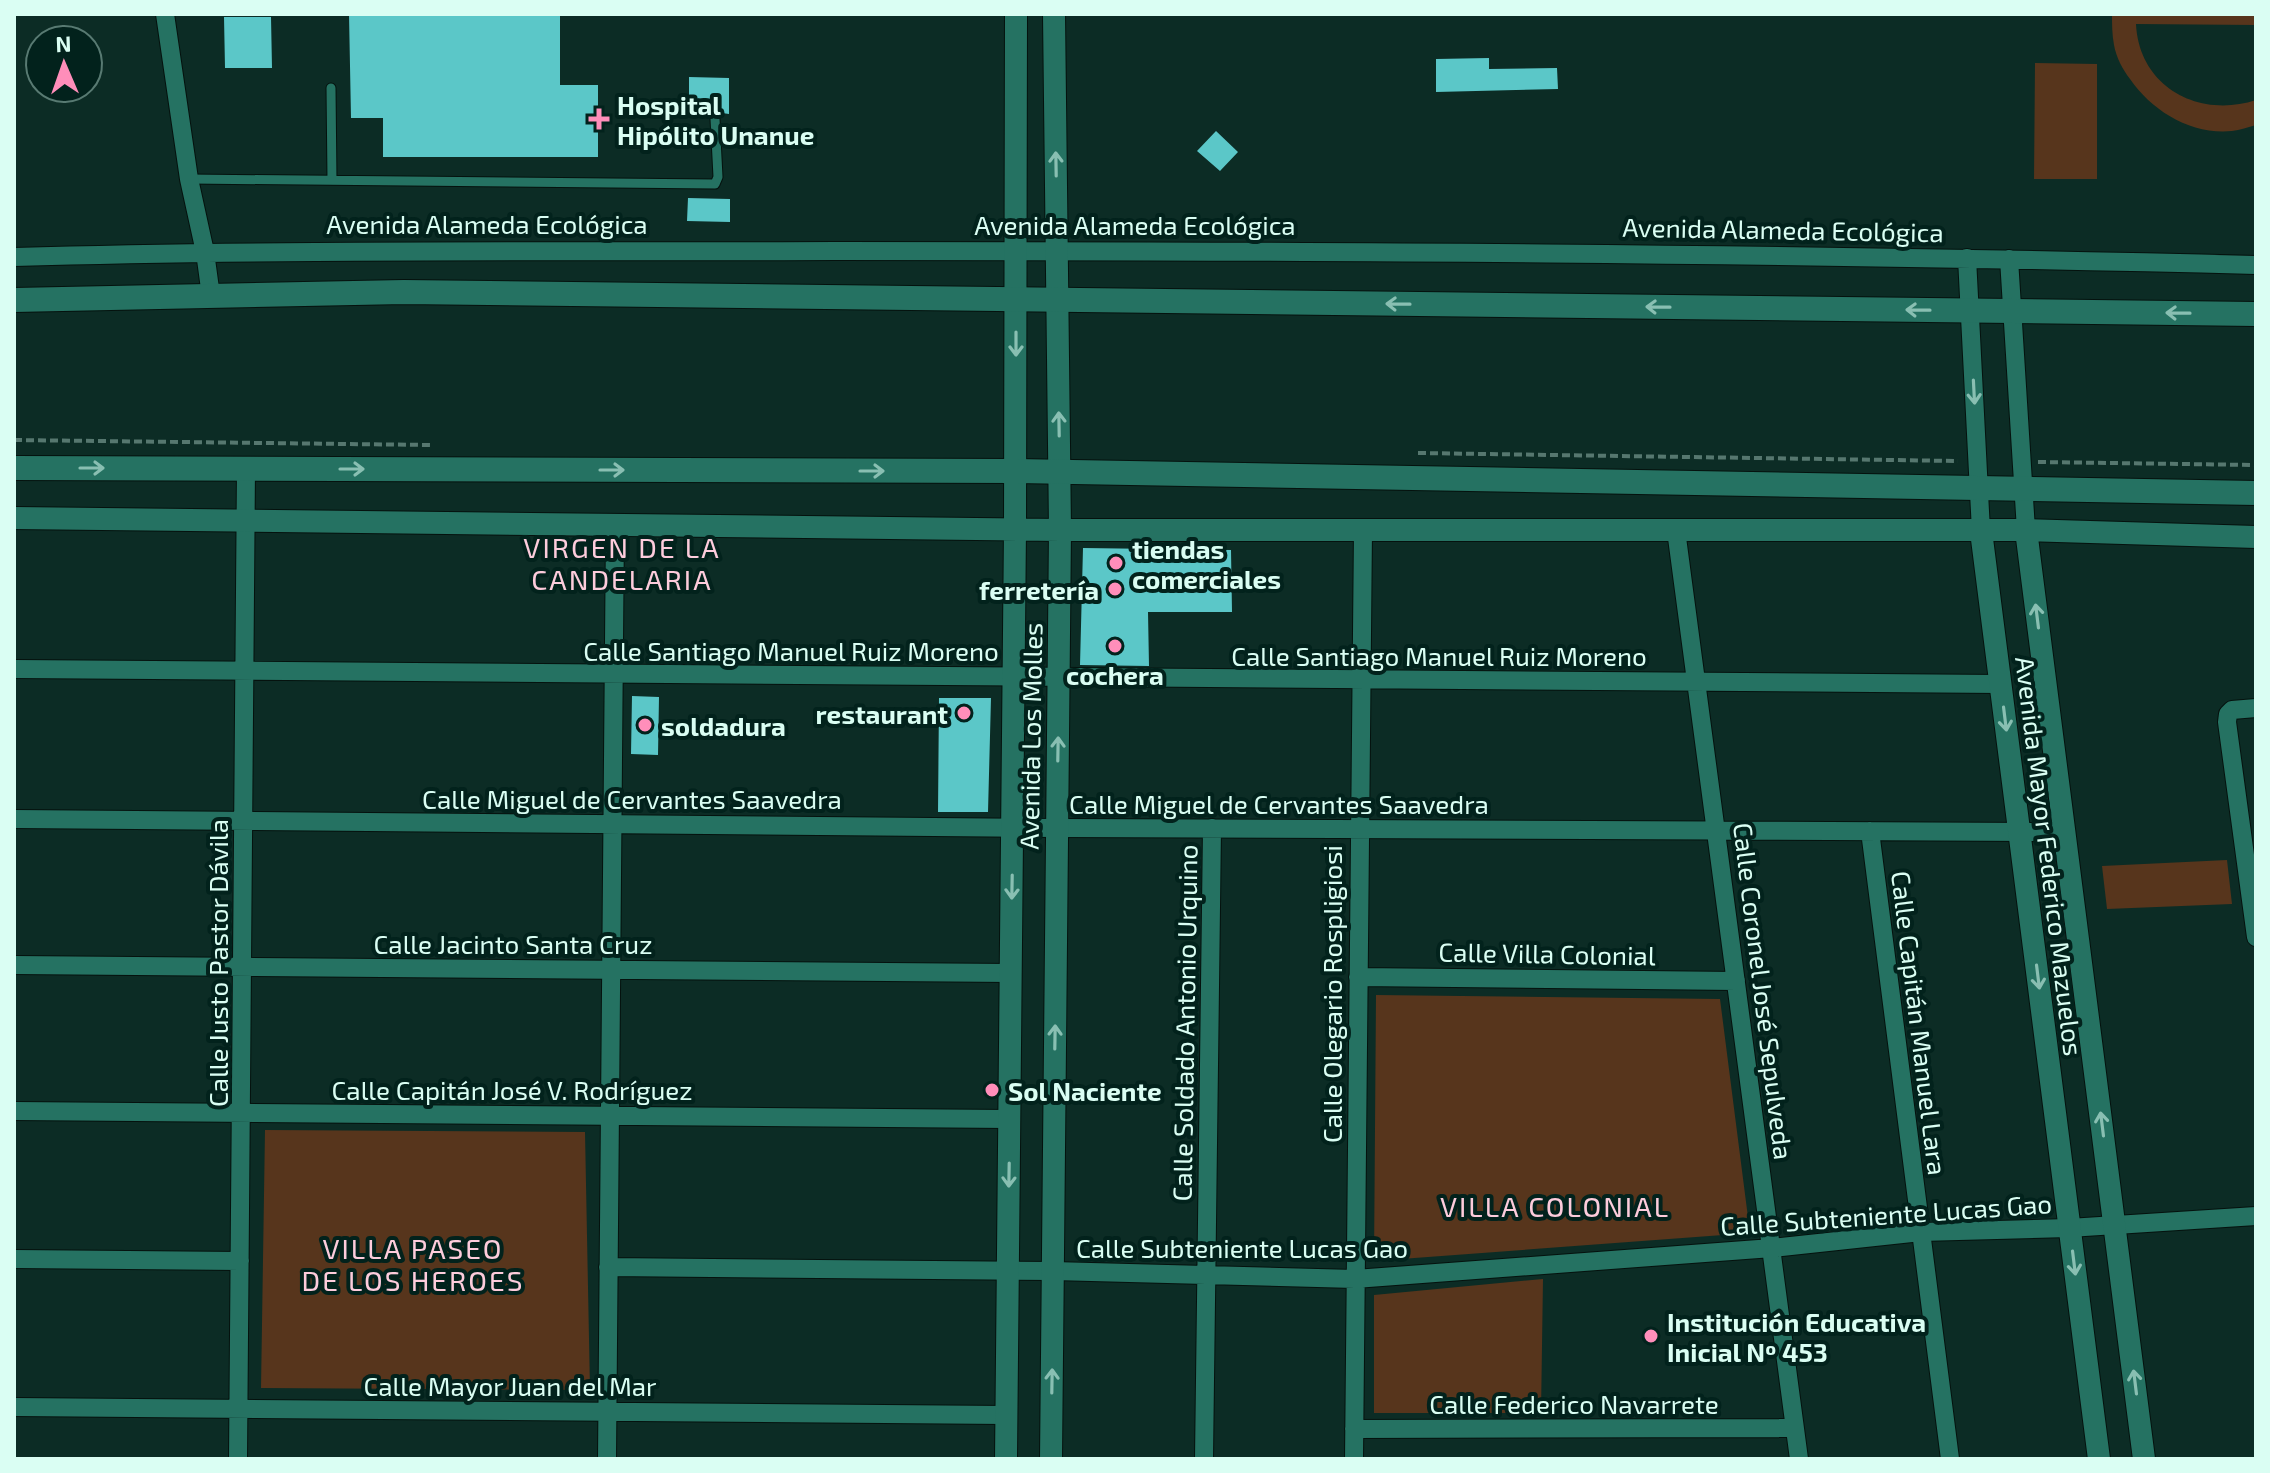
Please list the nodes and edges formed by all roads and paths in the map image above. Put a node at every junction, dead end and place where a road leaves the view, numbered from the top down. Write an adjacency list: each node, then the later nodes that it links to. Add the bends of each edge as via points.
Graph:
1 (165, 14): 6 (street)
2 (1016, 14): 9 (street, Avenida Los Molles)
3 (1054, 14): 8 (street, Avenida Los Molles, one-way to 3)
4 (331, 88): 7 (lane)
5 (715, 119): 7 (lane, via 715,184)
6 (189, 179): 7 (lane); 10 (street)
7 (332, 180)
8 (1057, 250): 9 (street, Avenida Alameda Ecológica); 12 (street, Avenida Alameda Ecológica); 18 (street, Avenida Los Molles)
9 (1016, 251): 10 (street, Avenida Alameda Ecológica); 16 (street, Avenida Los Molles)
10 (205, 252): 11 (street, Avenida Alameda Ecológica); 15 (street)
11 (14, 257)
12 (1967, 258): 13 (street, Avenida Alameda Ecológica); 19 (street, Avenida Mayor Federico Mazuelos)
13 (2009, 259): 14 (street, Avenida Alameda Ecológica); 20 (street, Avenida Mayor Federico Mazuelos)
14 (2256, 265)
15 (211, 296): 16 (main road, via 404,292); 17 (main road)
16 (1016, 299): 18 (main road); 24 (street, Avenida Los Molles, one-way to 24)
17 (14, 300)
18 (1057, 300): 19 (main road, one-way to 18); 25 (street, Avenida Los Molles, one-way to 18)
19 (1969, 311): 20 (main road); 26 (street, Avenida Mayor Federico Mazuelos, one-way to 26)
20 (2013, 311): 21 (main road, one-way to 20); 27 (street, Avenida Mayor Federico Mazuelos)
21 (2256, 314)
22 (14, 468): 23 (main road, one-way to 23)
23 (246, 468): 24 (main road, one-way to 24); 30 (street, Calle Justo Pastor Dávila)
24 (1015, 471): 25 (main road); 32 (street, Avenida Los Molles)
25 (1059, 473): 26 (main road); 33 (street, Avenida Los Molles)
26 (1979, 488): 27 (main road); 37 (street, Avenida Mayor Federico Mazuelos)
27 (2023, 489): 28 (main road); 36 (street, Avenida Mayor Federico Mazuelos)
28 (2256, 493)
29 (14, 518): 30 (street)
30 (247, 520): 31 (street); 40 (street, Calle Justo Pastor Dávila)
31 (615, 526): 32 (street); 41 (street)
32 (1015, 529): 33 (street); 42 (street, Avenida Los Molles)
33 (1060, 530): 34 (street); 43 (street, Avenida Los Molles)
34 (1363, 530): 35 (street); 44 (street, Calle Olegario Rospligiosi)
35 (1676, 530): 37 (street); 45 (street, Calle Coronel José Sepulveda)
36 (2026, 530): 37 (street); 38 (street); 58 (street, Avenida Mayor Federico Mazuelos, one-way to 36)
37 (1981, 531): 46 (street, Avenida Mayor Federico Mazuelos)
38 (2256, 537)
39 (14, 669): 40 (street, Calle Santiago Manuel Ruiz Moreno)
40 (245, 672): 41 (street, Calle Santiago Manuel Ruiz Moreno); 49 (street, Calle Justo Pastor Dávila)
41 (614, 675): 42 (street, Calle Santiago Manuel Ruiz Moreno); 50 (street)
42 (1014, 678): 43 (street, Calle Santiago Manuel Ruiz Moreno); 51 (street, Avenida Los Molles)
43 (1059, 678): 44 (street, Calle Santiago Manuel Ruiz Moreno); 52 (street, Avenida Los Molles, one-way to 43)
44 (1362, 680): 45 (street, Calle Santiago Manuel Ruiz Moreno); 54 (street, Calle Olegario Rospligiosi)
45 (1698, 682): 46 (street, Calle Santiago Manuel Ruiz Moreno); 55 (street, Calle Coronel José Sepulveda)
46 (2000, 684): 57 (street, Avenida Mayor Federico Mazuelos, one-way to 57)
47 (2256, 708): 59 (street, via 2232,710 2227,722)
48 (14, 819): 49 (street, Calle Miguel de Cervantes Saavedra)
49 (244, 821): 50 (street, Calle Miguel de Cervantes Saavedra); 62 (street, Calle Justo Pastor Dávila)
50 (612, 824): 51 (street, Calle Miguel de Cervantes Saavedra); 63 (street)
51 (1012, 827): 52 (street, Calle Miguel de Cervantes Saavedra); 64 (street, Avenida Los Molles, one-way to 64)
52 (1057, 828): 53 (street, Calle Miguel de Cervantes Saavedra); 80 (street, Avenida Los Molles, one-way to 52)
53 (1212, 828): 54 (street, Calle Miguel de Cervantes Saavedra); 81 (street, Calle Soldado Antonio Urquino)
54 (1359, 829): 55 (street, Calle Miguel de Cervantes Saavedra); 65 (street, Calle Olegario Rospligiosi)
55 (1717, 831): 56 (street, Calle Miguel de Cervantes Saavedra); 66 (street, Calle Coronel José Sepulveda)
56 (1870, 831): 57 (street, Calle Miguel de Cervantes Saavedra); 74 (street, Calle Capitán Manuel Lara)
57 (2019, 832): 58 (street, Calle Miguel de Cervantes Saavedra); 73 (street, Avenida Mayor Federico Mazuelos, one-way to 73)
58 (2065, 832): 72 (street, Avenida Mayor Federico Mazuelos, one-way to 58)
59 (2252, 870): 60 (street)
60 (2256, 937)
61 (14, 965): 62 (street, Calle Jacinto Santa Cruz)
62 (243, 967): 63 (street, Calle Jacinto Santa Cruz); 68 (street, Calle Justo Pastor Dávila)
63 (611, 970): 64 (street, Calle Jacinto Santa Cruz); 69 (street)
64 (1011, 973): 70 (street, Avenida Los Molles)
65 (1358, 977): 66 (street, Calle Villa Colonial); 82 (street, Calle Olegario Rospligiosi)
66 (1736, 981): 75 (street, Calle Coronel José Sepulveda)
67 (14, 1111): 68 (street, Calle Capitán José V. Rodríguez)
68 (241, 1112): 69 (street, Calle Capitán José V. Rodríguez); 77 (street, Calle Justo Pastor Dávila)
69 (610, 1115): 70 (street, Calle Capitán José V. Rodríguez); 78 (street)
70 (1009, 1119): 79 (street, Avenida Los Molles, one-way to 79)
71 (2256, 1216): 72 (street, Calle Subteniente Lucas Gao)
72 (2114, 1223): 73 (street, Calle Subteniente Lucas Gao); 98 (street, Avenida Mayor Federico Mazuelos, one-way to 72)
73 (2069, 1228): 74 (street, Calle Subteniente Lucas Gao); 97 (street, Avenida Mayor Federico Mazuelos, one-way to 97)
74 (1921, 1232): 75 (street, Calle Subteniente Lucas Gao); 96 (street, Calle Capitán Manuel Lara)
75 (1772, 1248): 82 (street, Calle Subteniente Lucas Gao); 87 (street, Calle Coronel José Sepulveda)
76 (14, 1259): 77 (street)
77 (240, 1261): 84 (street, Calle Justo Pastor Dávila)
78 (608, 1267): 79 (street, Calle Subteniente Lucas Gao); 85 (street)
79 (1008, 1271): 80 (street, Calle Subteniente Lucas Gao); 86 (street, Avenida Los Molles)
80 (1053, 1271): 81 (street, Calle Subteniente Lucas Gao); 92 (street, Avenida Los Molles, one-way to 80)
81 (1206, 1276): 82 (street, Calle Subteniente Lucas Gao); 93 (street, Calle Soldado Antonio Urquino)
82 (1355, 1279): 88 (street, Calle Olegario Rospligiosi)
83 (14, 1407): 84 (street, Calle Mayor Juan del Mar)
84 (239, 1409): 85 (street, Calle Mayor Juan del Mar); 89 (street, Calle Justo Pastor Dávila)
85 (607, 1412): 86 (street, Calle Mayor Juan del Mar); 90 (street)
86 (1006, 1415): 91 (street, Avenida Los Molles)
87 (1795, 1428): 88 (street, Calle Federico Navarrete); 95 (street, Calle Coronel José Sepulveda)
88 (1354, 1429): 94 (street, Calle Olegario Rospligiosi)
89 (238, 1459)
90 (607, 1459)
91 (1006, 1459)
92 (1051, 1459)
93 (1204, 1459)
94 (1354, 1459)
95 (1799, 1459)
96 (1950, 1459)
97 (2099, 1459)
98 (2144, 1459)

